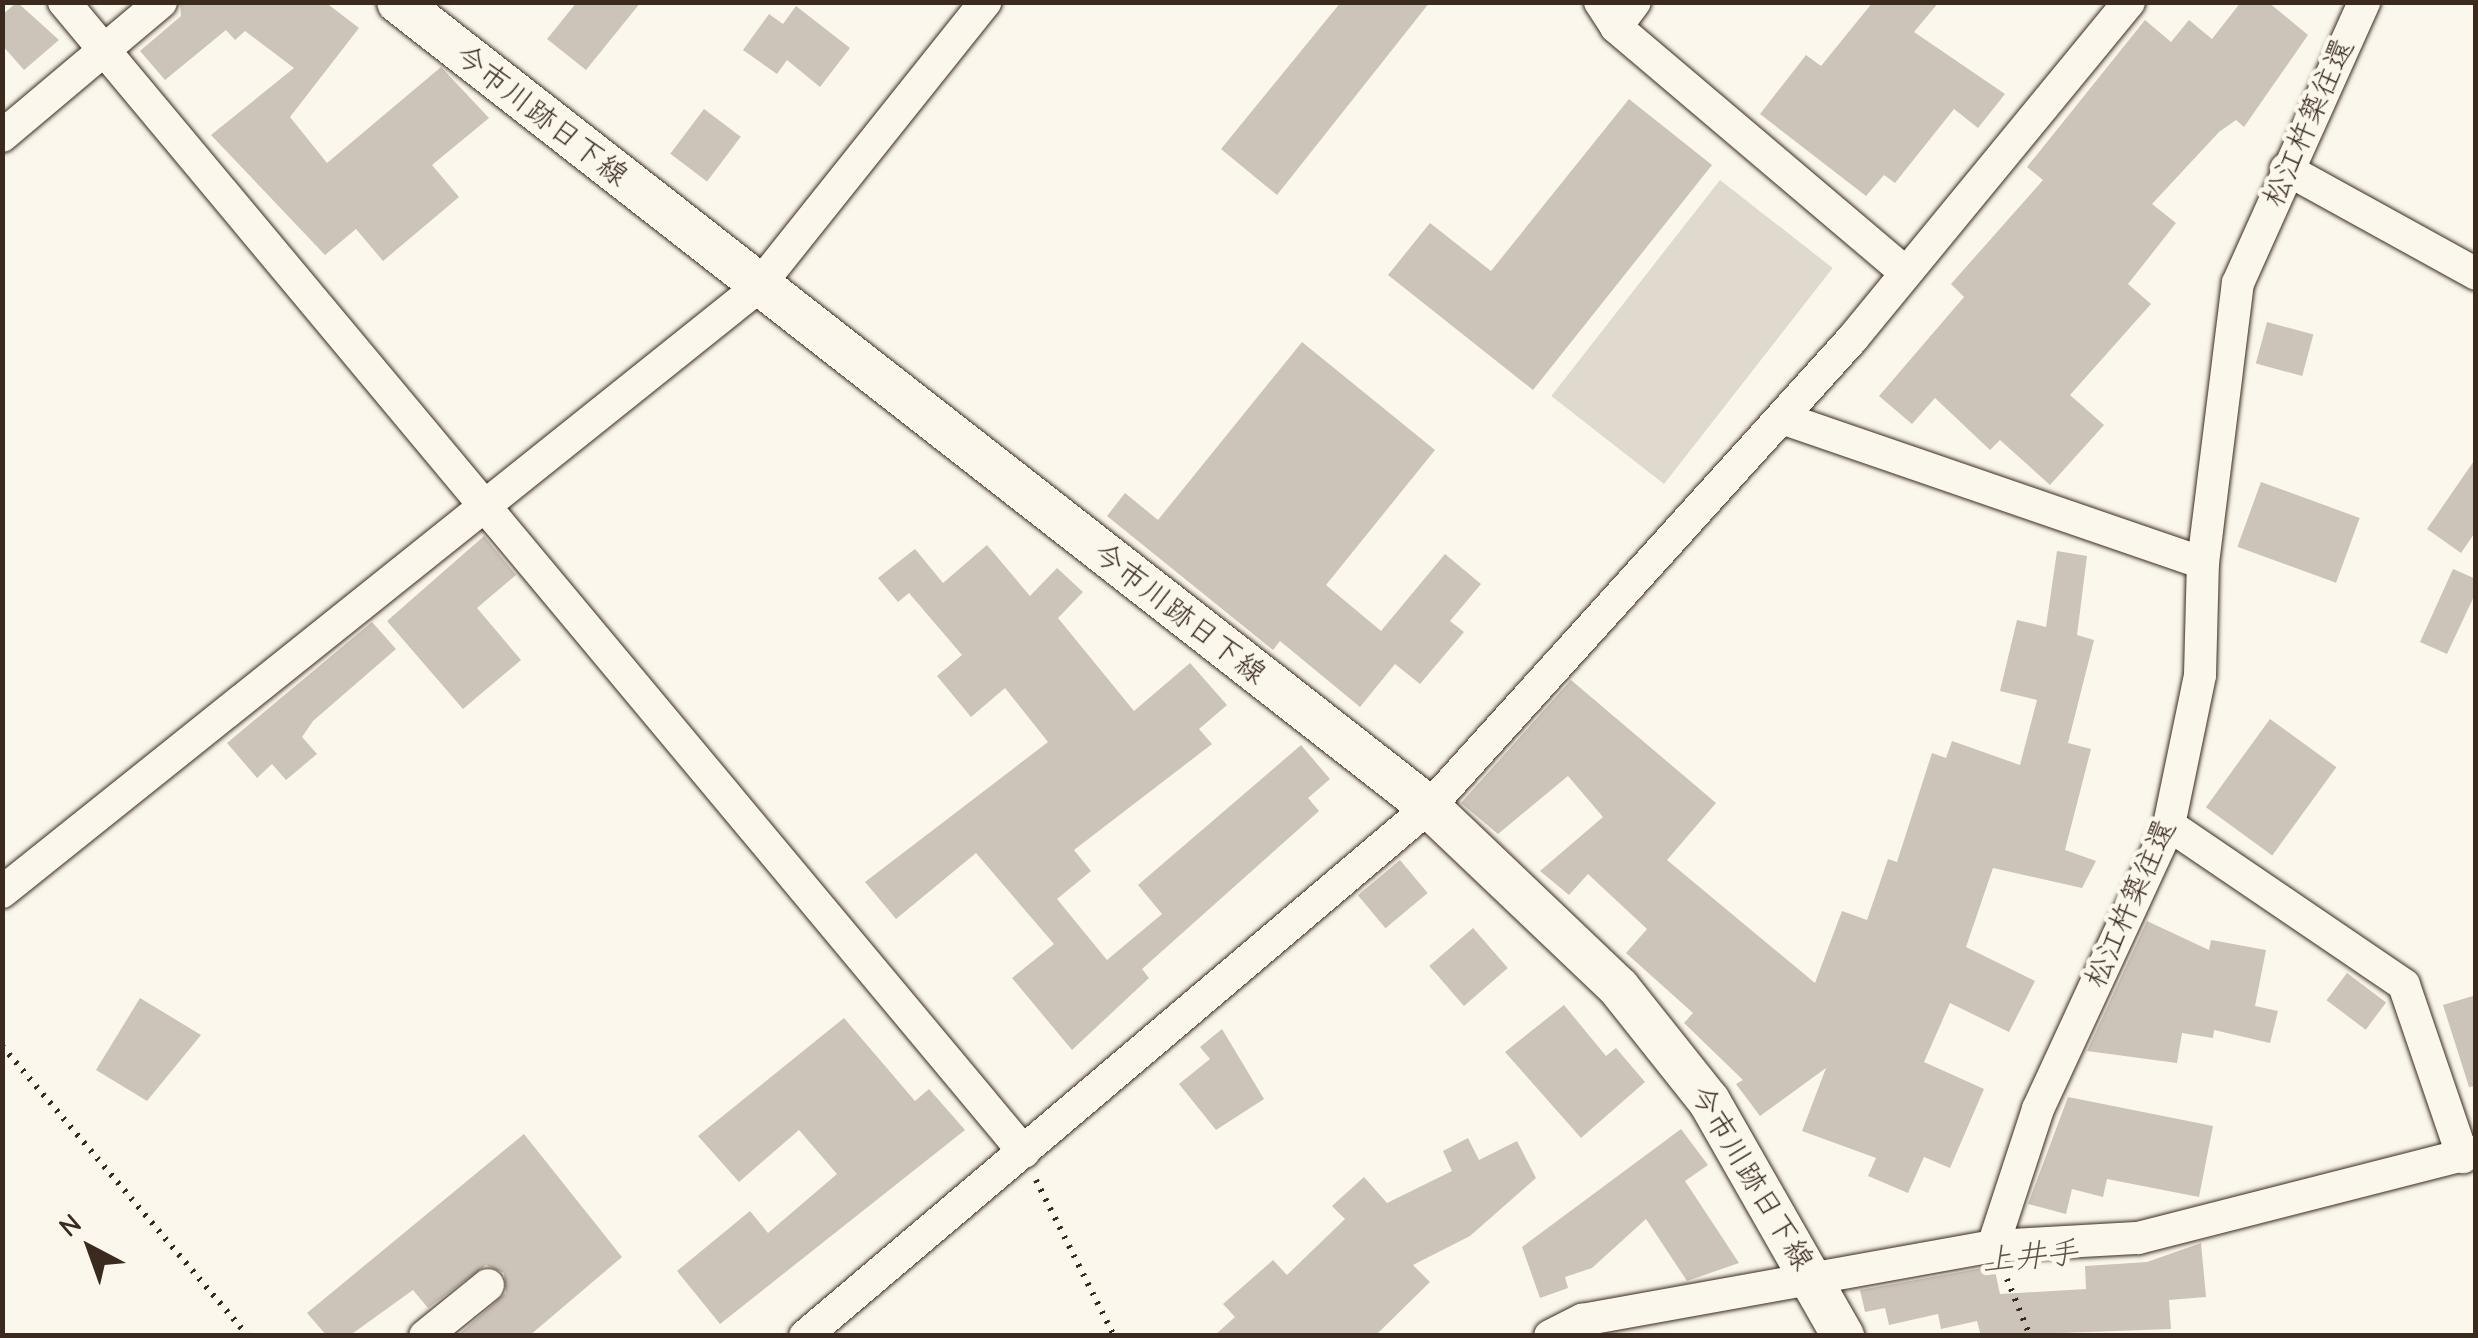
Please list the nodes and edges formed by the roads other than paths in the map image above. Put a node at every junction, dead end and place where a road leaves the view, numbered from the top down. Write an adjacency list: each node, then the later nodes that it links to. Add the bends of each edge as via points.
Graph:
1 (64, 2): 8 (street)
2 (161, 2): 8 (street)
3 (398, 2): 13 (street, 今市川跡日下線)
4 (985, 2): 13 (street)
5 (2129, 2): 11 (street)
6 (2364, 2): 10 (street, 松江杵築往還)
7 (1617, 11): 11 (street)
8 (102, 48): 9 (street); 15 (street)
9 (2, 136)
10 (2286, 169): 12 (street); 16 (street, 松江杵築往還, via 2238,283)
11 (1906, 273): 14 (street)
12 (2476, 274)
13 (757, 288): 15 (street); 17 (street, 今市川跡日下線)
14 (1782, 418): 16 (street); 17 (street)
15 (482, 502): 19 (street); 20 (street)
16 (2203, 563): 18 (street, 松江杵築往還, via 2200,675)
17 (1429, 807): 20 (street); 23 (street, 今市川跡日下線, via 1619,988 1709,1101)
18 (2169, 825): 21 (street, via 2404,985); 22 (street, 松江杵築往還, via 2038,1110)
19 (2, 892)
20 (1024, 1152): 26 (street)
21 (2469, 1154): 22 (street, via 2138,1238)
22 (1993, 1246): 23 (street)
23 (1812, 1277): 27 (street, via 1582,1320); 28 (street, 今市川跡日下線)
24 (488, 1285): 25 (street)
25 (425, 1336)
26 (805, 1336)
27 (1550, 1336)
28 (1842, 1336)

